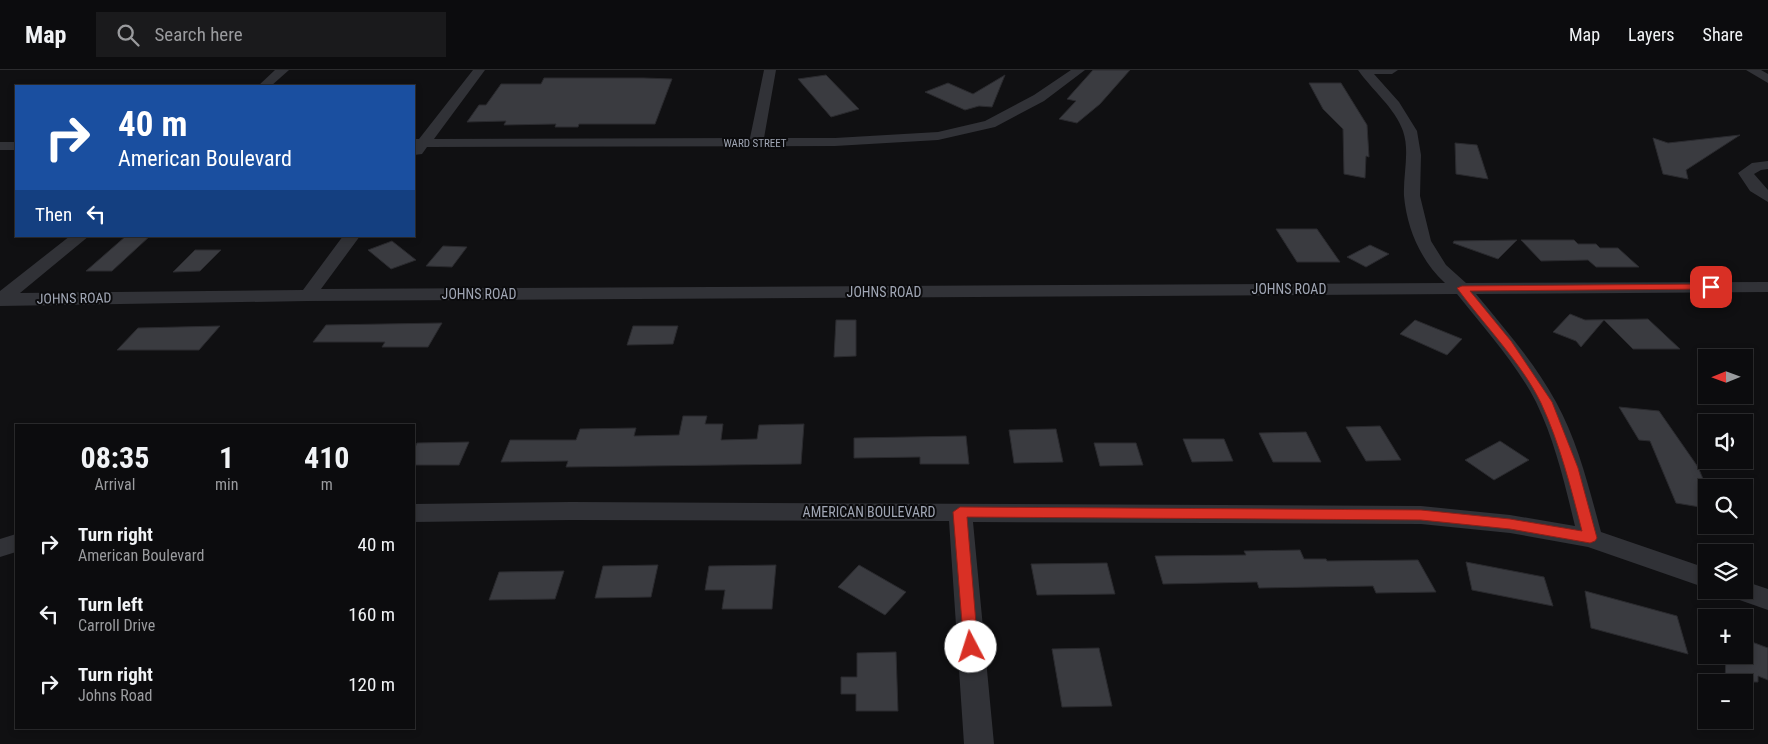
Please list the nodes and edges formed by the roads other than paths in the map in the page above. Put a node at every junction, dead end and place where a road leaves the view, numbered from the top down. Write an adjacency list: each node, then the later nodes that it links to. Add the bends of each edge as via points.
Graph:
1 (284, 70): 9 (street)
2 (479, 70): 10 (street)
3 (770, 70): 11 (street)
4 (1079, 70): 11 (street, WARD STREET, via 1039,98 990,124 938,136)
5 (1364, 70): 6 (street); 19 (street, via 1394,105 1410,131 1414,155 1412,196 1423,241 1439,268)
6 (1392, 70)
7 (1752, 70): 8 (street)
8 (1768, 78)
9 (265, 85)
10 (418, 143): 11 (street, WARD STREET)
11 (756, 143)
12 (0, 146): 13 (street)
13 (15, 146)
14 (1768, 164): 15 (street, via 1746,173 1756,188)
15 (1768, 197)
16 (80, 237): 21 (street)
17 (351, 237): 20 (street)
18 (1768, 287): 19 (street, JOHNS ROAD)
19 (1462, 288): 20 (street, JOHNS ROAD); 24 (street, via 1507,344 1546,402 1572,468)
20 (308, 295): 21 (street, JOHNS ROAD)
21 (1, 299)
22 (960, 512): 23 (street, AMERICAN BOULEVARD); 24 (street, AMERICAN BOULEVARD, via 1421,515 1510,524); 30 (street)
23 (415, 513)
24 (1590, 538): 27 (street, AMERICAN BOULEVARD)
25 (15, 544): 26 (street)
26 (0, 548)
27 (1698, 575)
28 (1753, 595): 29 (street)
29 (1768, 600)
30 (979, 744)

